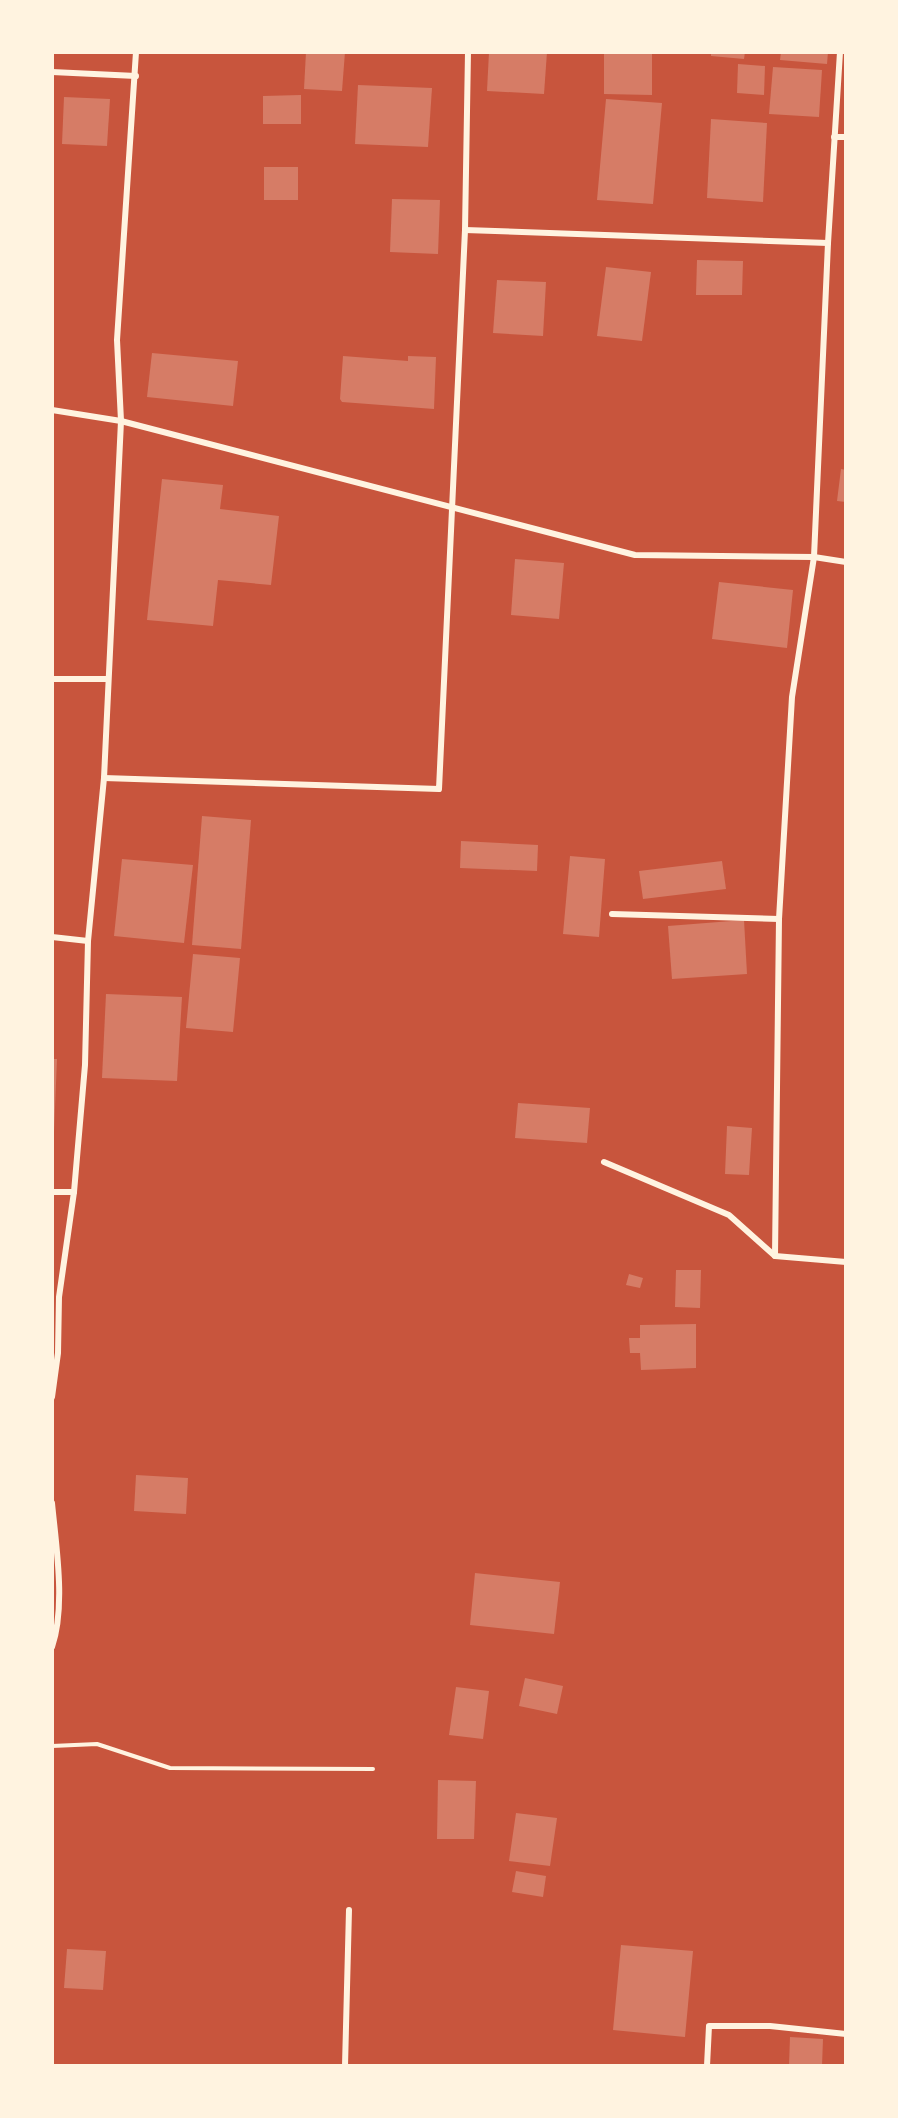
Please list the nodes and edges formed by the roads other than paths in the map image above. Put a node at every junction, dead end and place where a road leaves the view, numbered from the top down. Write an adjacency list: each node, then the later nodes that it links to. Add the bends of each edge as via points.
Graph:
1 (136, 52): 5 (street)
2 (468, 52): 8 (street)
3 (840, 52): 6 (street)
4 (52, 72): 5 (street)
5 (136, 76): 11 (street, via 117,340)
6 (834, 136): 7 (street); 9 (street)
7 (846, 137)
8 (465, 230): 9 (street); 12 (street)
9 (828, 243): 13 (street)
10 (52, 410): 11 (street)
11 (121, 421): 12 (street); 16 (street)
12 (452, 506): 13 (street, via 635,555); 17 (street, via 439,789)
13 (813, 557): 14 (street); 19 (street, via 792,697)
14 (846, 562)
15 (52, 679): 16 (street)
16 (108, 679): 17 (street)
17 (104, 777): 21 (street)
18 (612, 914): 19 (street)
19 (779, 919): 25 (street)
20 (52, 937): 21 (street)
21 (88, 941): 24 (street, via 85,1065)
22 (604, 1162): 25 (street, via 729,1215)
23 (52, 1192): 24 (street)
24 (74, 1192): 27 (street, via 59,1297)
25 (775, 1256): 26 (street)
26 (846, 1262)
27 (52, 1397)
28 (52, 1503): 29 (street, via 58,1573 57,1632)
29 (52, 1647)
30 (349, 1910): 32 (street)
31 (846, 2034): 33 (street, via 770,2026 709,2026)
32 (345, 2066)
33 (707, 2066)

